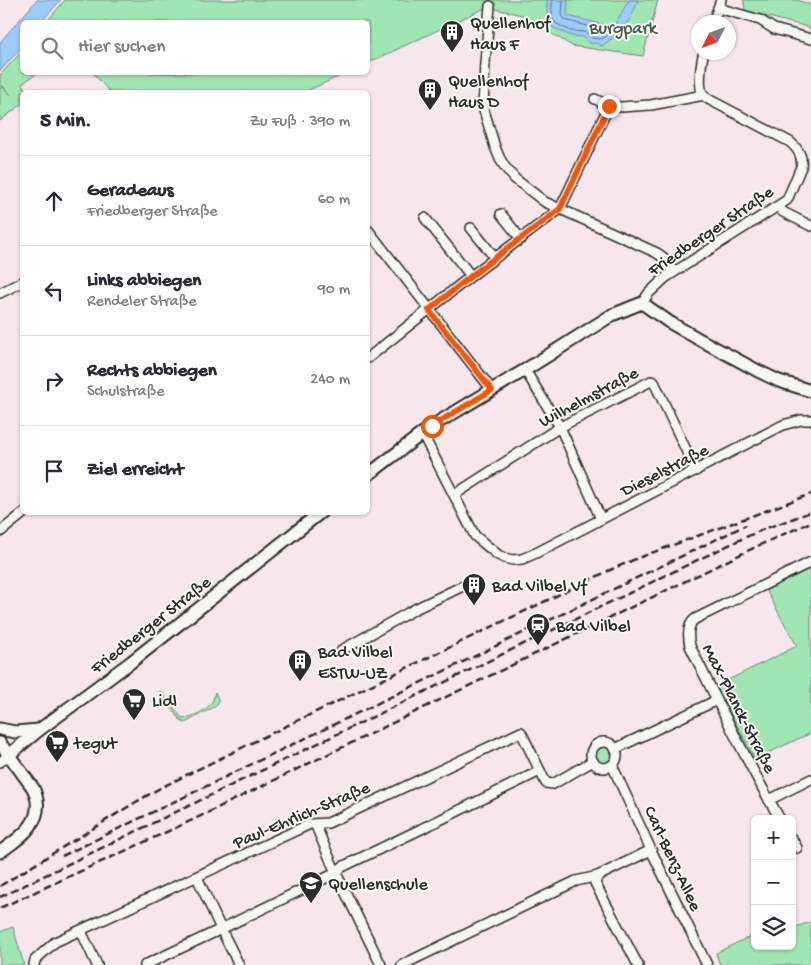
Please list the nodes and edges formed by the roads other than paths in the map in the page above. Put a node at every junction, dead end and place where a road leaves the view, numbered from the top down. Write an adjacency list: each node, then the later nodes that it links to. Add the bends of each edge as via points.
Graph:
1 (719, 4): 3 (street, via 774,29)
2 (490, 6): 9 (street, via 483,103 495,146 515,179)
3 (811, 39)
4 (703, 60): 5 (street, via 701,89)
5 (704, 95): 7 (street, via 651,105); 8 (street, Friedberger Straße, via 790,142 798,151 801,167 787,200)
6 (595, 99): 7 (street)
7 (609, 106): 9 (street)
8 (778, 206): 12 (street, via 783,212); 17 (street, Friedberger Straße)
9 (560, 209): 14 (street); 17 (street, via 661,255)
10 (500, 214): 14 (street)
11 (425, 218): 18 (street)
12 (811, 226)
13 (471, 228): 16 (street)
14 (521, 239): 16 (street)
15 (371, 243): 22 (street)
16 (495, 258): 18 (street)
17 (673, 272): 21 (street, Friedberger Straße, via 649,292)
18 (471, 276): 22 (street)
19 (20, 283): 20 (street)
20 (0, 293)
21 (642, 303): 24 (main road, via 669,322); 25 (main road, Friedberger Straße, via 612,315)
22 (429, 310): 23 (street); 27 (street)
23 (370, 356)
24 (738, 360): 26 (main road); 28 (main road, via 766,375)
25 (525, 370): 27 (main road, Friedberger Straße); 30 (street)
26 (811, 384)
27 (492, 390): 31 (main road, Friedberger Straße)
28 (811, 391)
29 (811, 420): 32 (street, Dieselstraße, via 783,426)
30 (560, 427): 32 (street, Wilhelmstraße, via 652,380); 34 (street, Wilhelmstraße); 37 (street)
31 (422, 434): 33 (main road, Friedberger Straße); 34 (street, Dieselstraße)
32 (696, 471): 37 (street, Dieselstraße)
33 (370, 474)
34 (454, 495): 37 (street, Dieselstraße, via 475,536 498,555 513,560 534,554)
35 (21, 515): 38 (street)
36 (317, 515): 44 (main road, Friedberger Straße)
37 (602, 519)
38 (0, 532)
39 (811, 562): 42 (street, Max-Planck-Straße, via 691,622 690,646)
40 (467, 584): 41 (street)
41 (342, 650)
42 (717, 700): 46 (street); 52 (street, Max-Planck-Straße)
43 (0, 729): 44 (main road, via 15,732)
44 (39, 730): 47 (main road, Friedberger Straße)
45 (0, 743): 47 (main road)
46 (616, 748): 48 (street, via 610,743 599,743 592,751); 49 (street, via 616,759)
47 (4, 758): 56 (main road, via 33,788 36,811 32,824 22,836)
48 (593, 761): 49 (street, via 602,768); 50 (street, via 553,784 546,783)
49 (612, 765): 55 (street, Carl-Benz-Allee)
50 (540, 771): 54 (street, Paul-Ehrlich-Straße, via 521,732 328,823); 57 (street, via 342,866)
51 (811, 779): 52 (street)
52 (769, 800): 53 (street, Max-Planck-Straße)
53 (778, 815)
54 (315, 824): 57 (street); 58 (street, Paul-Ehrlich-Straße)
55 (651, 850): 59 (street); 69 (street, Carl-Benz-Allee)
56 (0, 852)
57 (336, 873): 60 (street); 66 (street)
58 (197, 877): 60 (street); 61 (street, Paul-Ehrlich-Straße)
59 (597, 880): 67 (street, via 576,881); 68 (street)
60 (220, 929): 64 (street); 65 (street)
61 (81, 931): 62 (street, Paul-Ehrlich-Straße, via 55,942 35,960); 63 (street)
62 (34, 965)
63 (97, 965)
64 (145, 965)
65 (239, 965)
66 (381, 965)
67 (402, 965)
68 (638, 965)
69 (707, 965)

